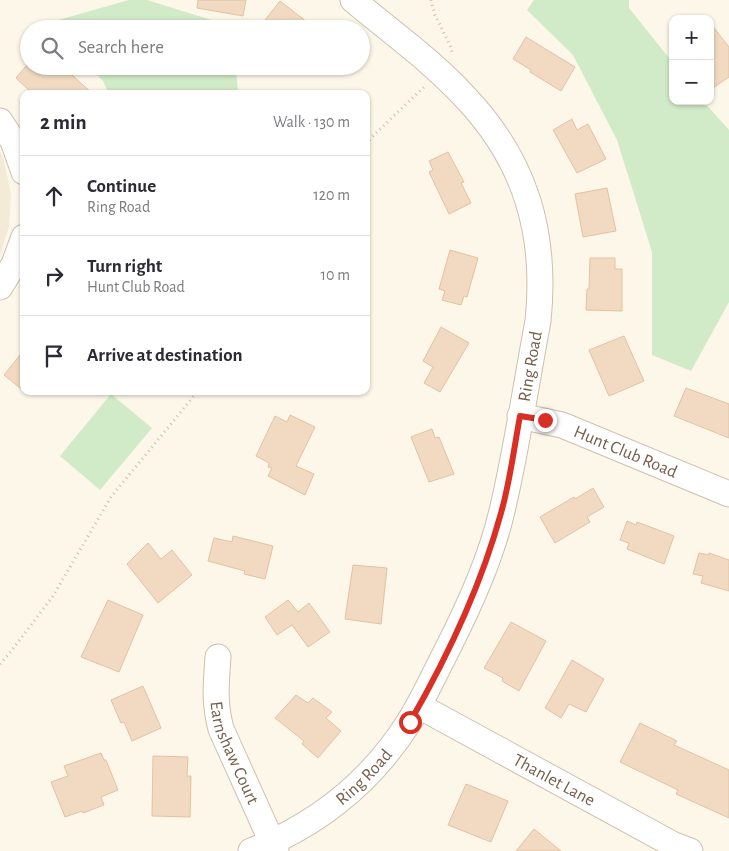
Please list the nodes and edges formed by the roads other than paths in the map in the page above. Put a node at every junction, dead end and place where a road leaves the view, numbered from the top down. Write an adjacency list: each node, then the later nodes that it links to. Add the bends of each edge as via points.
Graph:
1 (354, 0): 6 (street, Ring Road, via 465,97 507,152 523,186 534,220 540,256 540,295)
2 (0, 121): 3 (street)
3 (20, 161)
4 (20, 248): 5 (street)
5 (0, 287)
6 (520, 416): 7 (street, Hunt Club Road, via 562,425); 9 (street, Ring Road, via 502,512 484,568)
7 (729, 494)
8 (218, 657): 10 (street, Earnshaw Court, via 215,688 221,729)
9 (419, 706): 10 (street, Ring Road, via 391,749 364,780 336,804); 11 (street, Thanlet Lane)
10 (266, 848)
11 (690, 851)

